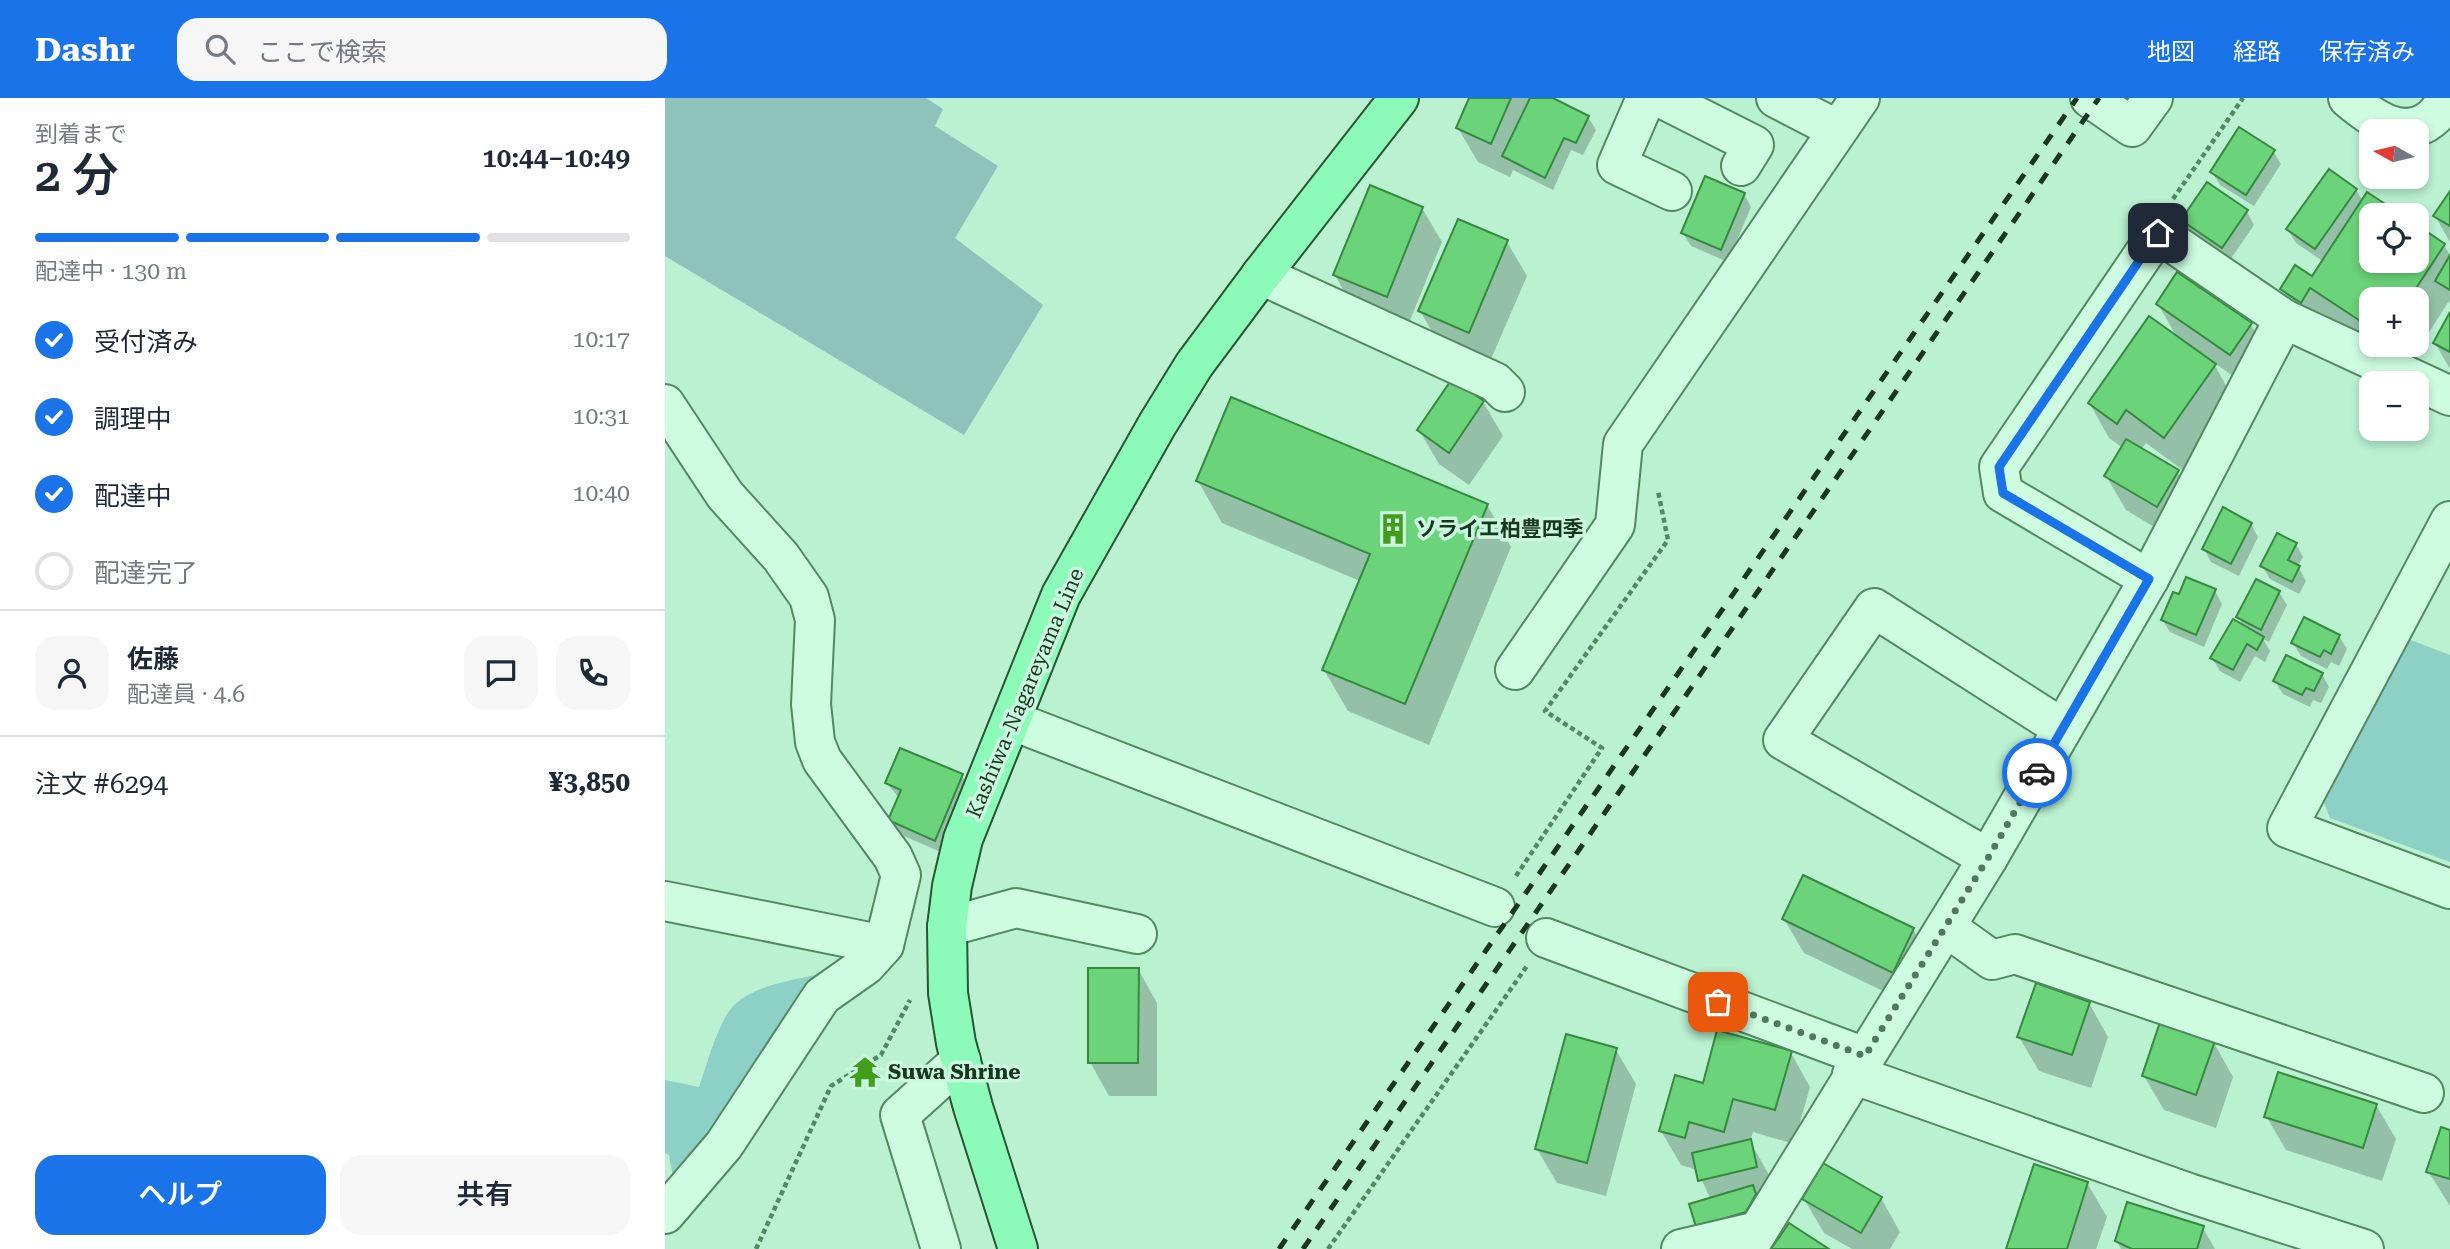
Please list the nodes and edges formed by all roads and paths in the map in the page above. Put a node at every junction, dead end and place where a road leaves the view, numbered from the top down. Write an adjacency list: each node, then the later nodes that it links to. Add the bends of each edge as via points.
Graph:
1 (1399, 98): 17 (main road, Kashiwa-Nagareyama Line)
2 (1646, 98): 15 (street, via 1617,165)
3 (1661, 98): 14 (street, via 1754,145)
4 (1776, 98): 13 (street)
5 (1860, 98): 13 (street)
6 (2090, 98): 9 (street, via 2132,127)
7 (2121, 98): 8 (street, via 2133,107)
8 (2139, 98)
9 (2153, 98)
10 (2243, 98): 16 (path, via 2165,209 2166,223)
11 (2348, 98): 12 (street, via 2388,127 2409,127 2430,121)
12 (2448, 98)
13 (1836, 129): 25 (street, via 1623,444 1615,525)
14 (1741, 166)
15 (1672, 191)
16 (2158, 233): 18 (street); 24 (street, via 1999,467 2003,493)
17 (1261, 275): 19 (street, via 1495,382); 26 (main road, Kashiwa-Nagareyama Line, via 1194,365 1061,595)
18 (2284, 319): 20 (street); 24 (street)
19 (1505, 392)
20 (2450, 396)
21 (665, 404): 29 (street, via 725,495 781,557 809,597 814,620 811,704 815,742)
22 (1657, 490): 33 (path, via 1668,540 1545,711 1602,748)
23 (2450, 521): 31 (street, via 2287,828)
24 (2149, 579): 27 (street)
25 (1515, 670)
26 (1013, 721): 30 (main road, Kashiwa-Nagareyama Line, via 963,839); 33 (street)
27 (2062, 728): 28 (street); 28 (street, via 1874,608 1783,740)
28 (1988, 858): 35 (street)
29 (901, 875): 30 (street); 38 (street)
30 (952, 886): 34 (main road, Kashiwa-Nagareyama Line)
31 (2450, 889)
32 (665, 901): 38 (street)
33 (1495, 907)
34 (947, 927): 36 (street, via 1016,908); 40 (main road, Kashiwa-Nagareyama Line, via 948,993)
35 (1946, 927): 41 (street); 42 (street, via 1992,960 2015,954)
36 (1137, 934)
37 (1546, 937): 41 (street); 48 (path)
38 (884, 945): 43 (street, via 866,965 822,996 724,1145)
39 (916, 990): 45 (path, via 881,1055 831,1086)
40 (961, 1060): 46 (street, via 900,1115); 47 (main road, Kashiwa-Nagareyama Line)
41 (1859, 1065): 44 (street); 50 (street, via 2189,1194)
42 (2424, 1093)
43 (665, 1214)
44 (1752, 1240): 49 (street)
45 (756, 1249)
46 (941, 1249)
47 (1018, 1249)
48 (1328, 1249)
49 (1681, 1249)
50 (2364, 1249)

